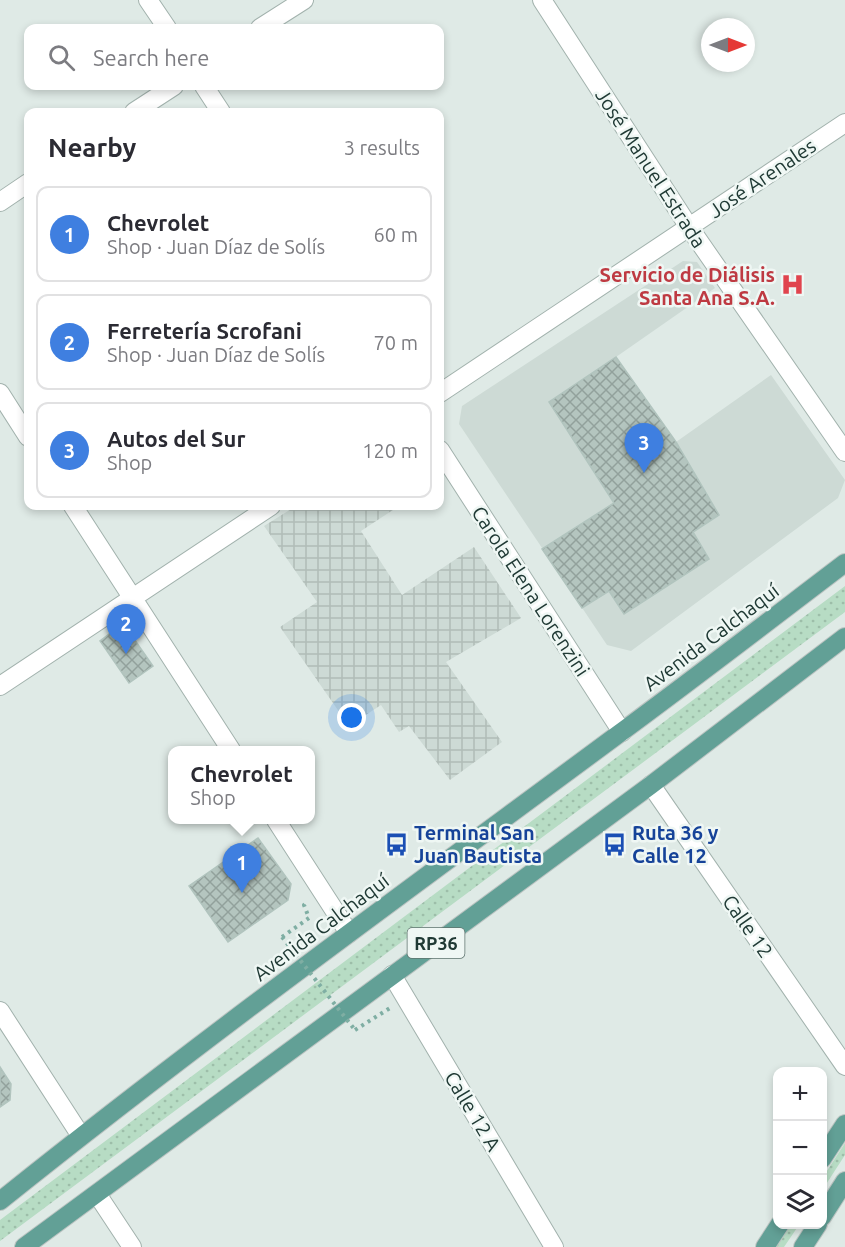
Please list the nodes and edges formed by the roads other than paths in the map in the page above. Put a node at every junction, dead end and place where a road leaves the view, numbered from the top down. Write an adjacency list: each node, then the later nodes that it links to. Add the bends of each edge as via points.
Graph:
1 (148, 0): 4 (street)
2 (304, 0): 5 (street)
3 (542, 0): 13 (street, José Manuel Estrada)
4 (164, 24)
5 (266, 24)
6 (168, 90): 8 (street)
7 (207, 90): 9 (street)
8 (140, 108)
9 (218, 108)
10 (845, 123): 13 (street, José Arenales)
11 (24, 186): 12 (street)
12 (0, 202)
13 (689, 227): 14 (street, José Arenales); 17 (street, José Manuel Estrada)
14 (444, 390)
15 (0, 393): 16 (street)
16 (24, 431)
17 (845, 452)
18 (444, 456): 25 (street, Carola Elena Lorenzini)
19 (76, 510): 22 (street)
20 (265, 510): 22 (street)
21 (845, 563): 25 (main road, Avenida Calchaquí)
22 (132, 598): 24 (street); 26 (street)
23 (845, 637): 27 (main road, RP36)
24 (0, 686)
25 (622, 732): 29 (main road, Avenida Calchaquí)
26 (228, 746)
27 (651, 785): 30 (main road, RP36); 32 (street, Calle 12)
28 (279, 824): 29 (street)
29 (349, 933): 34 (main road, Avenida Calchaquí)
30 (392, 975): 37 (main road, RP36); 42 (street, Calle 12 A)
31 (0, 1011): 34 (street)
32 (845, 1066)
33 (845, 1124): 35 (main road)
34 (81, 1137): 38 (main road, Avenida Calchaquí)
35 (827, 1151)
36 (845, 1181): 39 (main road)
37 (97, 1194): 43 (main road, RP36); 44 (street)
38 (0, 1201)
39 (827, 1209)
40 (777, 1229): 45 (main road)
41 (815, 1229): 46 (main road)
42 (550, 1246)
43 (24, 1247)
44 (132, 1247)
45 (765, 1247)
46 (803, 1247)

